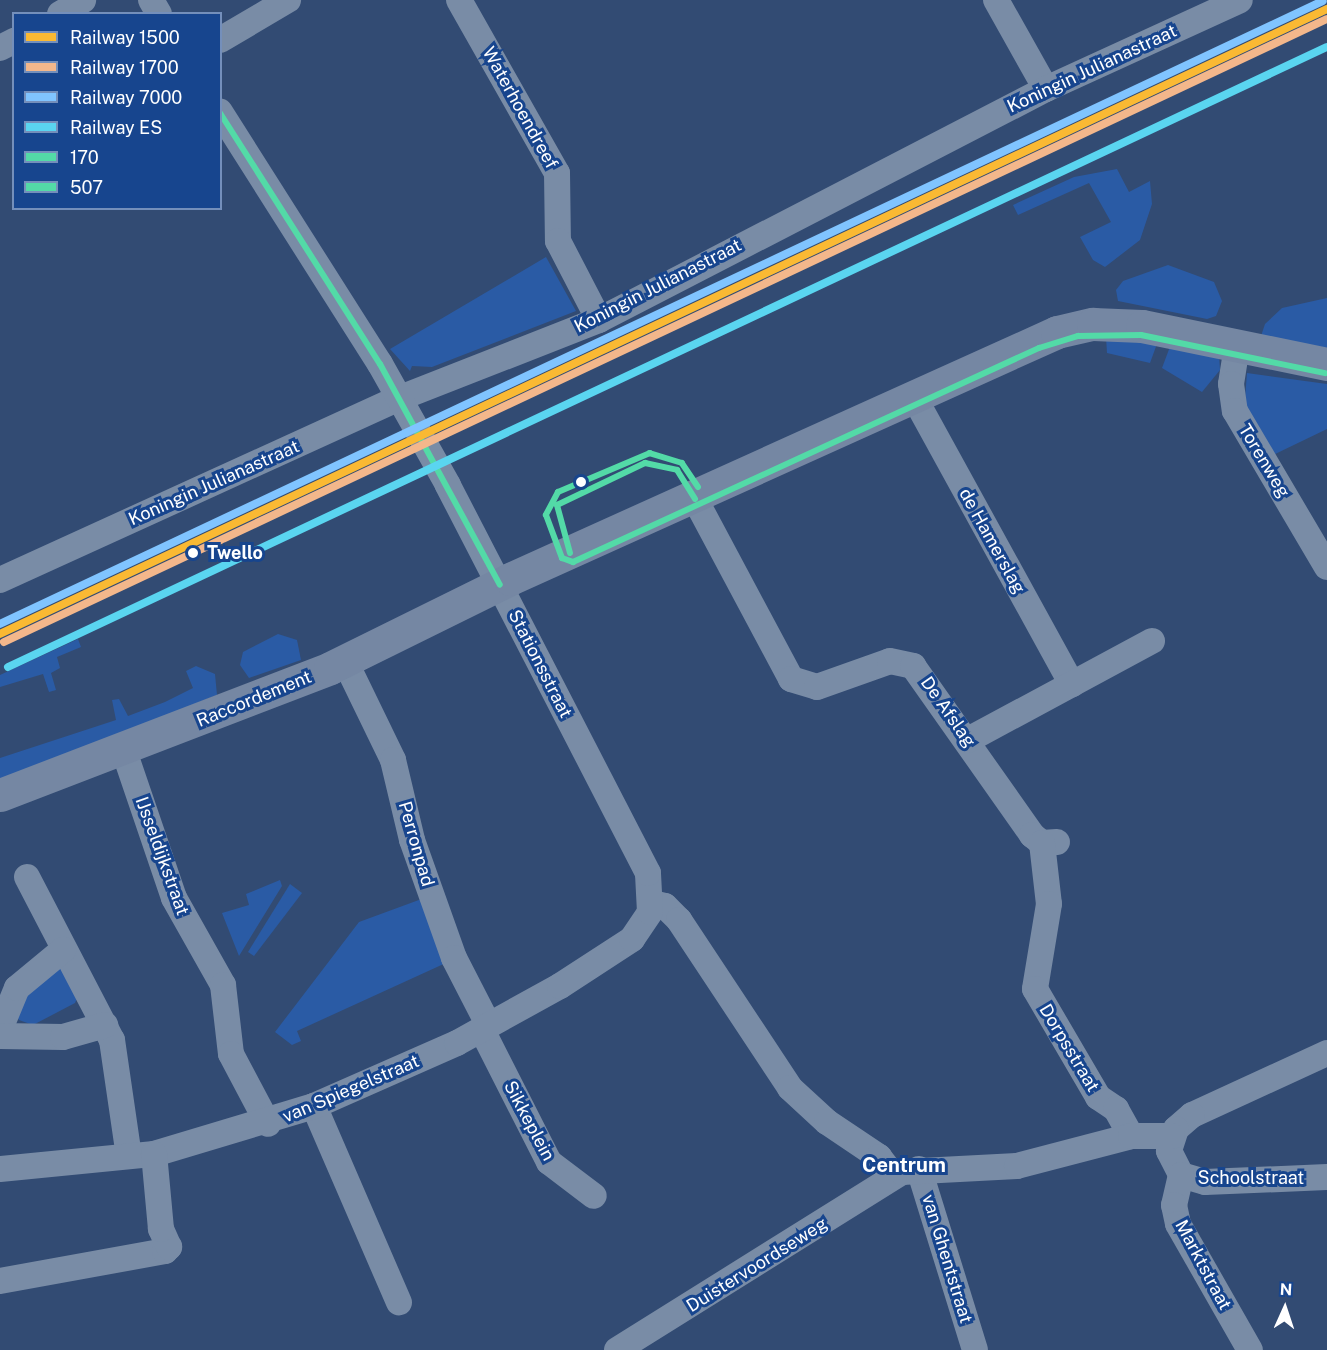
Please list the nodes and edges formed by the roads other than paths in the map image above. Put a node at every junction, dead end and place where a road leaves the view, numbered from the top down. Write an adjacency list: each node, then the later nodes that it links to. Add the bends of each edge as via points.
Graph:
1 (83, 0): 6 (street)
2 (288, 0): 7 (street)
3 (459, 0): 10 (street, Waterhoendreef, via 557,172 558,242)
4 (996, 0): 8 (street)
5 (1240, 0): 8 (street, Koningin Julianastraat)
6 (63, 12)
7 (222, 39)
8 (1046, 89): 10 (street, Koningin Julianastraat)
9 (222, 115): 14 (street, Stationsstraat)
10 (599, 320): 14 (street, Koningin Julianastraat)
11 (1237, 346): 12 (street, Raccordement); 13 (street, Raccordement, via 1142,326 1086,325 1036,340); 16 (street, Torenweg, via 1231,384 1235,411)
12 (1327, 364)
13 (914, 396): 15 (street, Raccordement); 21 (street, de Hamerslag)
14 (399, 398): 17 (street, Koningin Julianastraat); 18 (street, Stationsstraat)
15 (695, 499): 18 (street, Raccordement); 22 (street, De Afslag, via 791,679 817,687 885,663 908,663)
16 (1327, 567)
17 (0, 580)
18 (500, 585): 20 (street, Raccordement); 27 (street, Stationsstraat, via 648,873)
19 (1152, 641): 21 (street)
20 (345, 661): 23 (street, Raccordement); 30 (street, Perronpad, via 393,760 412,840 454,958)
21 (1072, 684): 22 (street)
22 (968, 740): 25 (street, De Afslag)
23 (124, 751): 24 (street, Raccordement); 35 (street, IJsseldijkstraat, via 174,898 223,985 231,1054)
24 (0, 795)
25 (1050, 843): 36 (street, Dorpsstraat, via 1049,904 1035,989 1098,1097 1116,1109)
26 (27, 877): 28 (street)
27 (652, 903): 30 (street, van Spiegelstraat, via 647,922 632,939); 42 (street, via 666,906 679,920 790,1088 826,1122 879,1156)
28 (63, 950): 29 (street); 31 (street, via 17,988)
29 (105, 1025): 32 (street, via 63,1037); 38 (street)
30 (485, 1028): 34 (street, van Spiegelstraat); 44 (street, Sikkeplein, via 549,1162)
31 (0, 1029)
32 (0, 1036)
33 (1327, 1053): 37 (street, via 1192,1115)
34 (314, 1106): 35 (street, van Spiegelstraat); 46 (street)
35 (268, 1124): 38 (street, van Spiegelstraat)
36 (1131, 1136): 37 (street); 39 (street, via 1028,1164)
37 (1172, 1136): 41 (street, Schoolstraat, via 1171,1158)
38 (141, 1155): 40 (street, van Spiegelstraat); 45 (street, via 169,1247 153,1256)
39 (919, 1168): 42 (street); 48 (street, van Ghentstraat)
40 (0, 1169)
41 (1181, 1175): 43 (street, Schoolstraat, via 1205,1182); 49 (street, Marktstraat, via 1174,1205 1178,1224)
42 (894, 1176): 47 (street, Duistervoordseweg)
43 (1327, 1177)
44 (594, 1196)
45 (0, 1281)
46 (399, 1302)
47 (617, 1350)
48 (975, 1350)
49 (1250, 1350)

